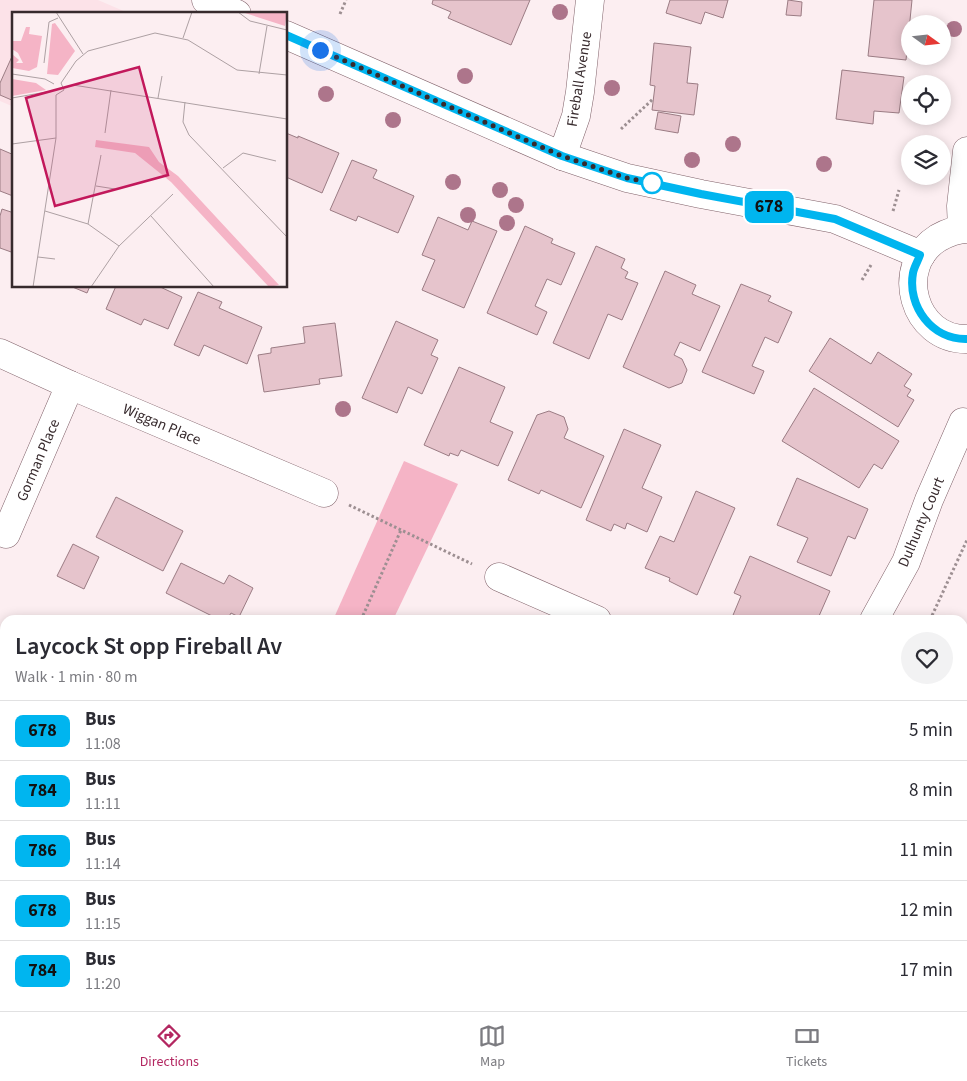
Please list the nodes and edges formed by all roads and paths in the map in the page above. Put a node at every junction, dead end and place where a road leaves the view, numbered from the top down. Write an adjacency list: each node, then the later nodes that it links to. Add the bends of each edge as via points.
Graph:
1 (206, 0): 4 (street)
2 (346, 0): 5 (path)
3 (590, 0): 10 (street, Fireball Avenue, via 577,108)
4 (233, 12)
5 (340, 14)
6 (288, 36): 10 (street)
7 (654, 99): 8 (path)
8 (622, 129)
9 (967, 151): 11 (street, via 961,206)
10 (562, 156): 12 (street, via 627,178 835,219)
11 (965, 229): 12 (street, via 946,233)
12 (920, 255): 13 (street, via 913,272 912,290 917,307 927,322 942,334 958,340)
13 (967, 339)
14 (0, 353): 15 (street, Wiggan Place)
15 (70, 385): 17 (street, Wiggan Place); 19 (street, Gorman Place)
16 (963, 422): 24 (street, Dulhunty Court, via 906,562)
17 (324, 493): 18 (path)
18 (401, 530): 21 (path); 22 (path)
19 (6, 534)
20 (967, 540): 25 (path)
21 (499, 577): 23 (street)
22 (363, 615)
23 (586, 615)
24 (877, 615)
25 (932, 615)

